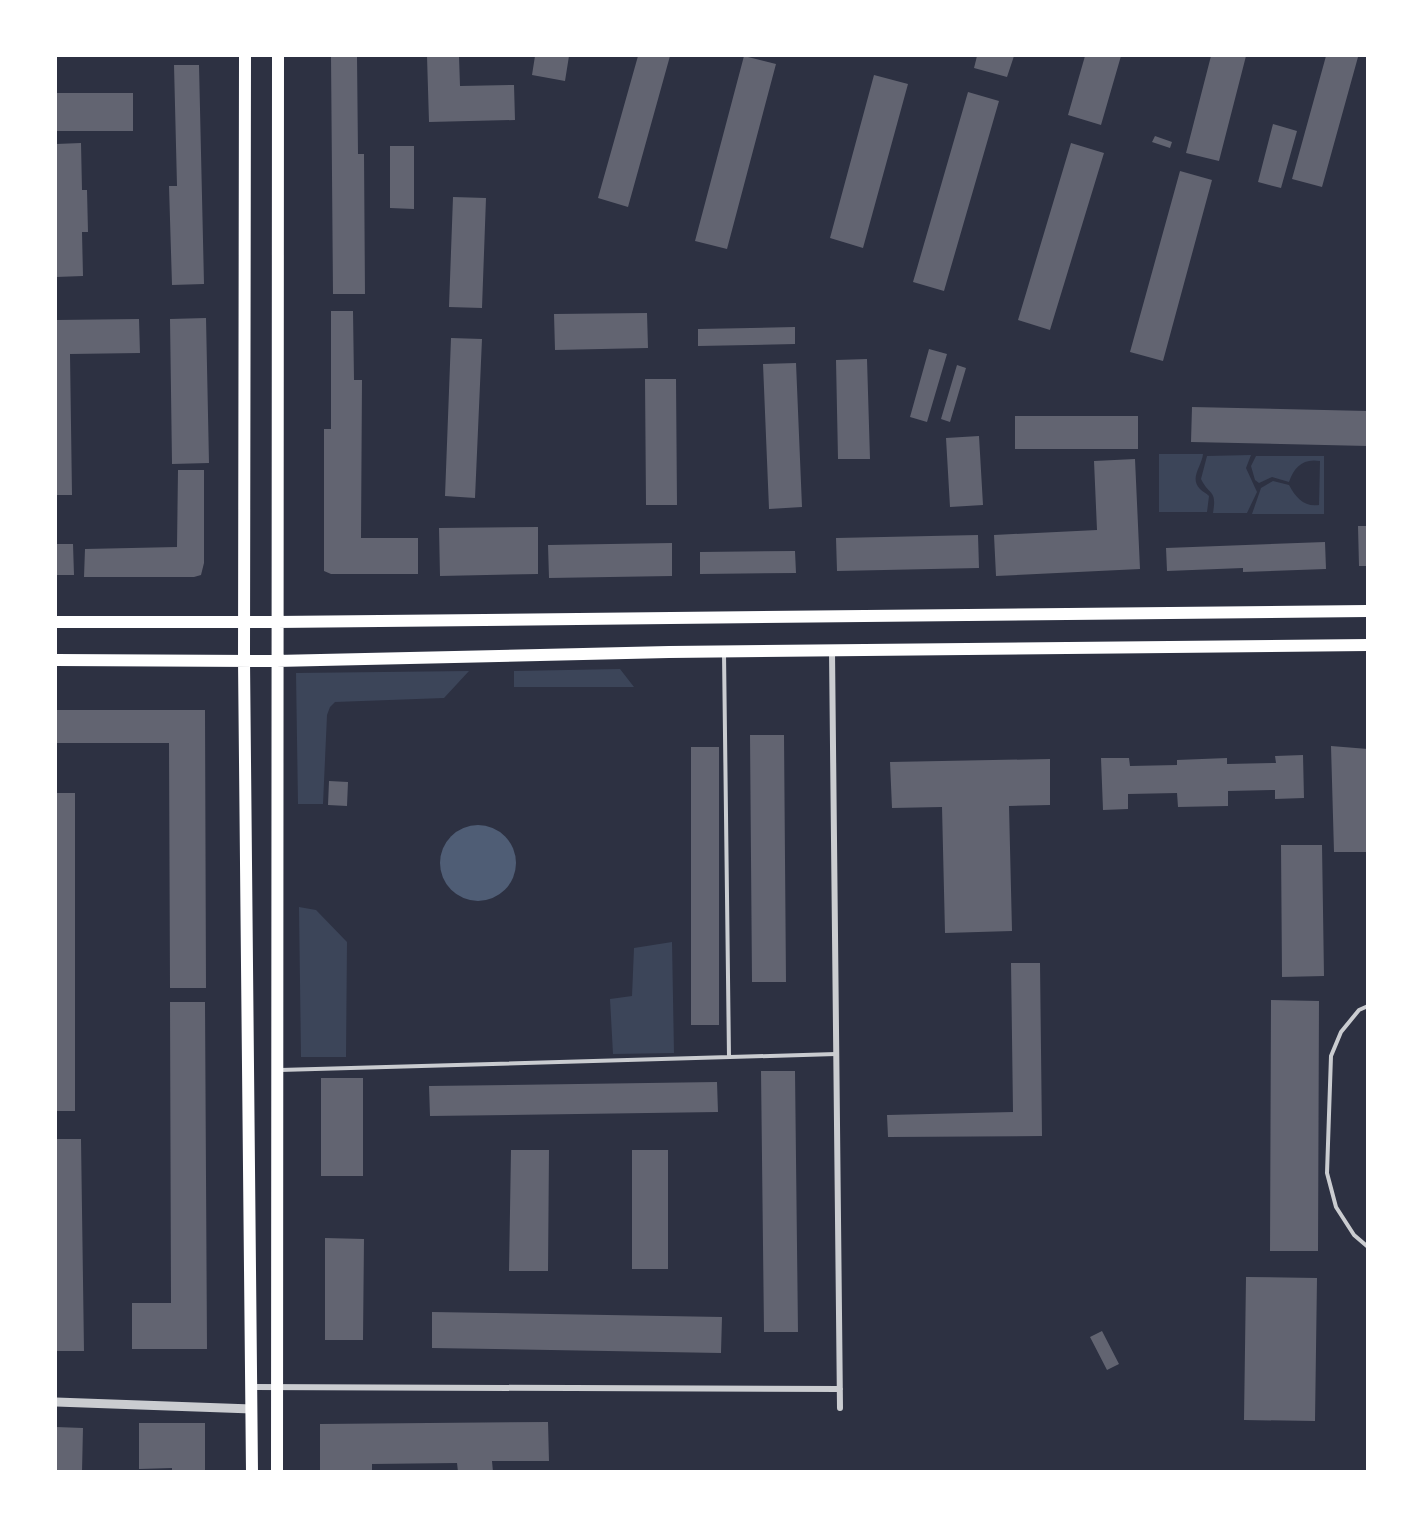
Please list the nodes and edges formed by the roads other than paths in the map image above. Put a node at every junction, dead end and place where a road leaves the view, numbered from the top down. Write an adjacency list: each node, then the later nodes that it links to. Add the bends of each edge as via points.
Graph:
1 (245, 56): 4 (main road)
2 (278, 56): 6 (main road)
3 (1368, 611): 6 (main road)
4 (244, 621): 5 (main road); 6 (main road); 11 (main road)
5 (56, 622)
6 (276, 622): 12 (main road)
7 (1368, 645): 8 (main road)
8 (832, 651): 9 (main road); 14 (street)
9 (724, 652): 12 (main road); 15 (lane)
10 (56, 660): 11 (main road)
11 (244, 660): 12 (main road); 18 (main road)
12 (276, 661): 16 (main road)
13 (1368, 1006): 17 (lane, via 1359,1010 1341,1032 1331,1056 1327,1173 1336,1207 1354,1235)
14 (836, 1054): 15 (lane); 20 (street)
15 (729, 1057): 16 (lane)
16 (276, 1071): 19 (main road)
17 (1368, 1247)
18 (252, 1387): 19 (street); 23 (main road)
19 (277, 1387): 20 (street); 25 (main road)
20 (840, 1389): 22 (street)
21 (56, 1402): 23 (street)
22 (840, 1408)
23 (252, 1409): 24 (main road)
24 (252, 1472)
25 (277, 1472)

